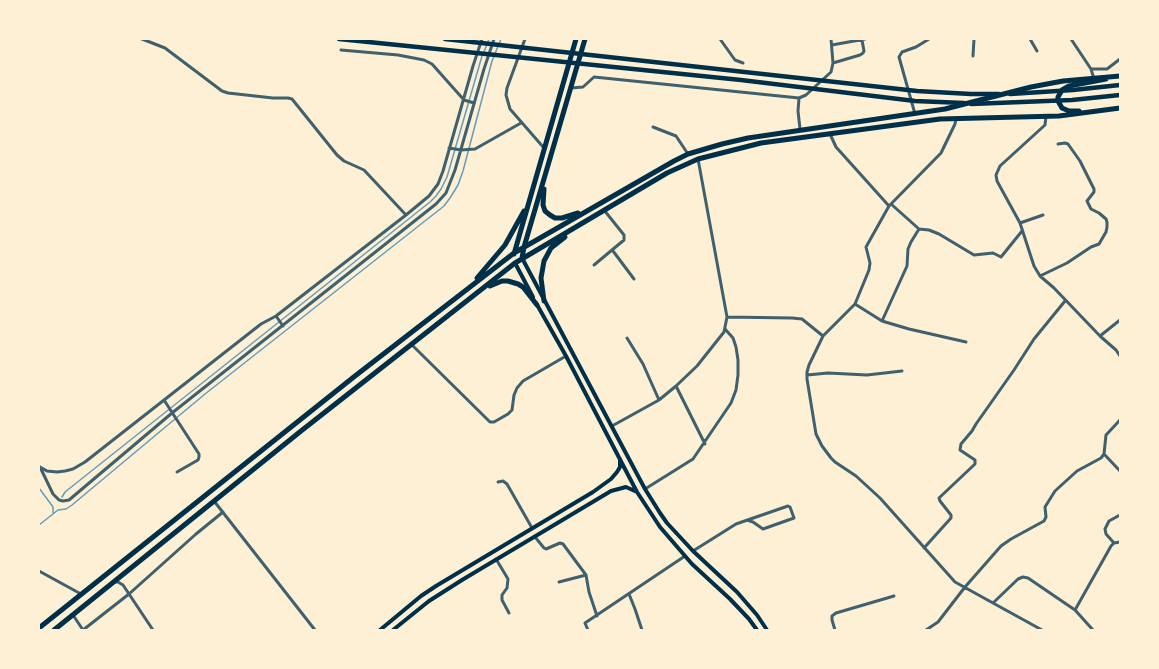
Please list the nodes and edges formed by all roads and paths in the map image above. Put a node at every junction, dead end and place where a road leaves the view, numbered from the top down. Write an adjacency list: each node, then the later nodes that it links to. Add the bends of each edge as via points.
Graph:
1 (142, 39): 53 (street, via 165,48 222,91 292,99 337,155 364,170)
2 (339, 39): 30 (main road, via 970,104 1072,100)
3 (445, 39): 28 (main road, via 924,92 1018,94)
4 (482, 39): 32 (street, via 472,66)
5 (494, 39): 33 (street)
6 (525, 39): 38 (street, via 506,88 510,109)
7 (576, 39): 44 (highway)
8 (585, 39): 29 (highway)
9 (720, 39): 21 (street, via 735,60)
10 (831, 39): 16 (street)
11 (929, 39): 35 (street, via 902,52 900,57)
12 (974, 39): 19 (street)
13 (1030, 39): 18 (street)
14 (1071, 39): 25 (street)
15 (864, 40): 16 (street); 22 (street, via 863,53)
16 (832, 45): 22 (street)
17 (341, 50): 32 (street, via 424,60 432,64)
18 (1037, 51)
19 (973, 56)
20 (1120, 59): 23 (street)
21 (743, 63)
22 (833, 63): 31 (street, via 831,72)
23 (1116, 63): 24 (street); 25 (street, via 1107,69)
24 (1120, 65)
25 (1092, 69): 27 (street)
26 (1120, 76): 27 (highway)
27 (1094, 80): 34 (highway, via 1062,90 1058,101 1062,108 1072,112); 35 (highway, via 1063,81 1031,87)
28 (1120, 85)
29 (571, 88): 31 (street, via 583,87 594,77); 48 (highway)
30 (1120, 94)
31 (800, 98): 40 (street)
32 (465, 100): 33 (street); 43 (street)
33 (473, 103): 45 (street)
34 (1120, 108): 36 (highway)
35 (915, 114): 40 (highway)
36 (1046, 116): 37 (highway); 55 (street, via 1045,125 1000,166 996,175 999,186)
37 (956, 118): 41 (highway); 50 (street, via 941,153)
38 (521, 123): 44 (street); 45 (street, via 481,146 468,151)
39 (653, 126): 46 (street, via 676,136)
40 (800, 129): 46 (highway, via 748,138)
41 (830, 134): 47 (highway, via 761,143); 50 (street, via 836,146)
42 (1058, 144): 65 (street, via 1068,144 1080,162 1094,189 1087,201 1091,209 1106,219 1107,226 1099,244 1090,246 1067,263)
43 (450, 148): 45 (street); 53 (street, via 434,190)
44 (544, 148): 49 (highway)
45 (461, 150): 77 (street, via 450,184 442,199)
46 (688, 154): 51 (highway)
47 (698, 159): 52 (highway, via 667,173); 73 (street)
48 (547, 168): 51 (highway, via 543,205 550,215 562,218); 59 (highway)
49 (529, 201): 61 (highway); 68 (highway, via 502,250)
50 (890, 205): 57 (street); 71 (street, via 866,247 869,270)
51 (591, 208): 59 (highway)
52 (604, 210): 56 (highway); 60 (street, via 624,235 624,240)
53 (406, 215): 74 (street)
54 (1043, 215): 55 (street)
55 (1020, 223): 58 (street)
56 (578, 226): 62 (highway); 70 (highway, via 546,255 541,278)
57 (919, 229): 58 (street, via 939,234 978,256 993,253 1001,256); 76 (street, via 909,245 907,266)
58 (1022, 231): 65 (street)
59 (524, 247): 61 (highway); 62 (highway)
60 (613, 251): 64 (street); 66 (street)
61 (514, 253): 63 (highway); 68 (highway)
62 (522, 258): 63 (highway); 70 (main road)
63 (515, 263): 67 (highway); 72 (main road)
64 (594, 265)
65 (1040, 276): 69 (street)
66 (634, 279)
67 (470, 297): 72 (highway, via 494,283 508,281 522,287); 83 (highway)
68 (456, 298): 122 (highway)
69 (1064, 300): 80 (street); 113 (street, via 1034,338 961,444 960,450 975,460 975,464 939,498 951,518)
70 (544, 301): 93 (main road)
71 (855, 304): 76 (street); 79 (street)
72 (537, 305): 84 (main road)
73 (727, 317): 78 (street); 79 (street, via 802,319)
74 (277, 318): 77 (street); 89 (street, via 261,324)
75 (1120, 320): 80 (street)
76 (882, 321): 82 (street)
77 (282, 324): 91 (street)
78 (724, 329): 88 (street, via 717,342 697,366); 94 (street, via 732,335 736,347 736,390 731,403)
79 (823, 336): 87 (street)
80 (1100, 336): 85 (street)
81 (627, 338): 90 (street, via 643,364)
82 (966, 342)
83 (411, 344): 84 (street, via 490,422 512,410 514,395 523,381); 103 (highway)
84 (566, 356): 96 (main road)
85 (1120, 356)
86 (902, 371): 87 (street, via 867,375)
87 (807, 374): 113 (street, via 816,434 822,446 835,462 856,476 880,498)
88 (676, 386): 90 (street); 94 (street)
89 (164, 400): 91 (street); 97 (street, via 73,470 57,472)
90 (659, 400): 93 (street)
91 (173, 413): 97 (street, via 69,500 59,500 53,494); 99 (street, via 199,454 198,460)
92 (1120, 420): 95 (street, via 1106,435)
93 (612, 426): 101 (main road)
94 (705, 444): 101 (street, via 693,459)
95 (1104, 454): 98 (street); 121 (street, via 1059,486 1045,507 1044,521 1006,542)
96 (620, 459): 102 (main road); 104 (main road, via 620,467 611,479)
97 (39, 467)
98 (1120, 471)
99 (177, 472)
100 (498, 482): 109 (street, via 503,481 507,484)
101 (645, 489): 114 (main road, via 667,523)
102 (637, 492): 106 (main road, via 626,487 617,489); 115 (main road, via 660,527)
103 (214, 501): 105 (street); 119 (highway)
104 (570, 505): 106 (main road); 109 (main road)
105 (223, 512): 123 (street); 136 (street)
106 (574, 513): 110 (main road)
107 (1120, 515): 112 (street, via 1109,522 1105,529)
108 (747, 520): 108 (street, via 788,506 794,518 763,528); 114 (street)
109 (532, 528): 137 (main road, via 424,594)
110 (535, 537): 116 (main road); 118 (street, via 546,549 563,544)
111 (1120, 542): 112 (street)
112 (1114, 543): 127 (street)
113 (924, 548): 121 (street, via 955,582)
114 (693, 550): 142 (main road, via 737,592 757,614)
115 (685, 556): 124 (street); 141 (main road, via 730,598)
116 (496, 559): 128 (street, via 508,579 502,600); 138 (main road, via 429,601)
117 (39, 572): 122 (street)
118 (586, 575): 120 (street); 130 (street)
119 (114, 582): 123 (street, via 123,585); 129 (highway)
120 (559, 582)
121 (965, 587): 126 (street); 144 (street, via 938,622)
122 (81, 594): 131 (highway)
123 (129, 594): 134 (street); 135 (street)
124 (629, 594): 130 (street); 140 (street)
125 (894, 596): 143 (street, via 832,616)
126 (994, 603): 127 (street, via 1023,577); 145 (street)
127 (1075, 610): 146 (street)
128 (509, 614)
129 (73, 615): 132 (highway); 134 (street)
130 (597, 616): 139 (street, via 586,623)
131 (39, 628)
132 (60, 628): 133 (highway)
133 (54, 630)
134 (83, 630)
135 (153, 630)
136 (315, 630)
137 (380, 630)
138 (393, 630)
139 (588, 630)
140 (642, 630)
141 (757, 630)
142 (767, 630)
143 (835, 630)
144 (926, 630)
145 (1042, 630)
146 (1093, 630)

